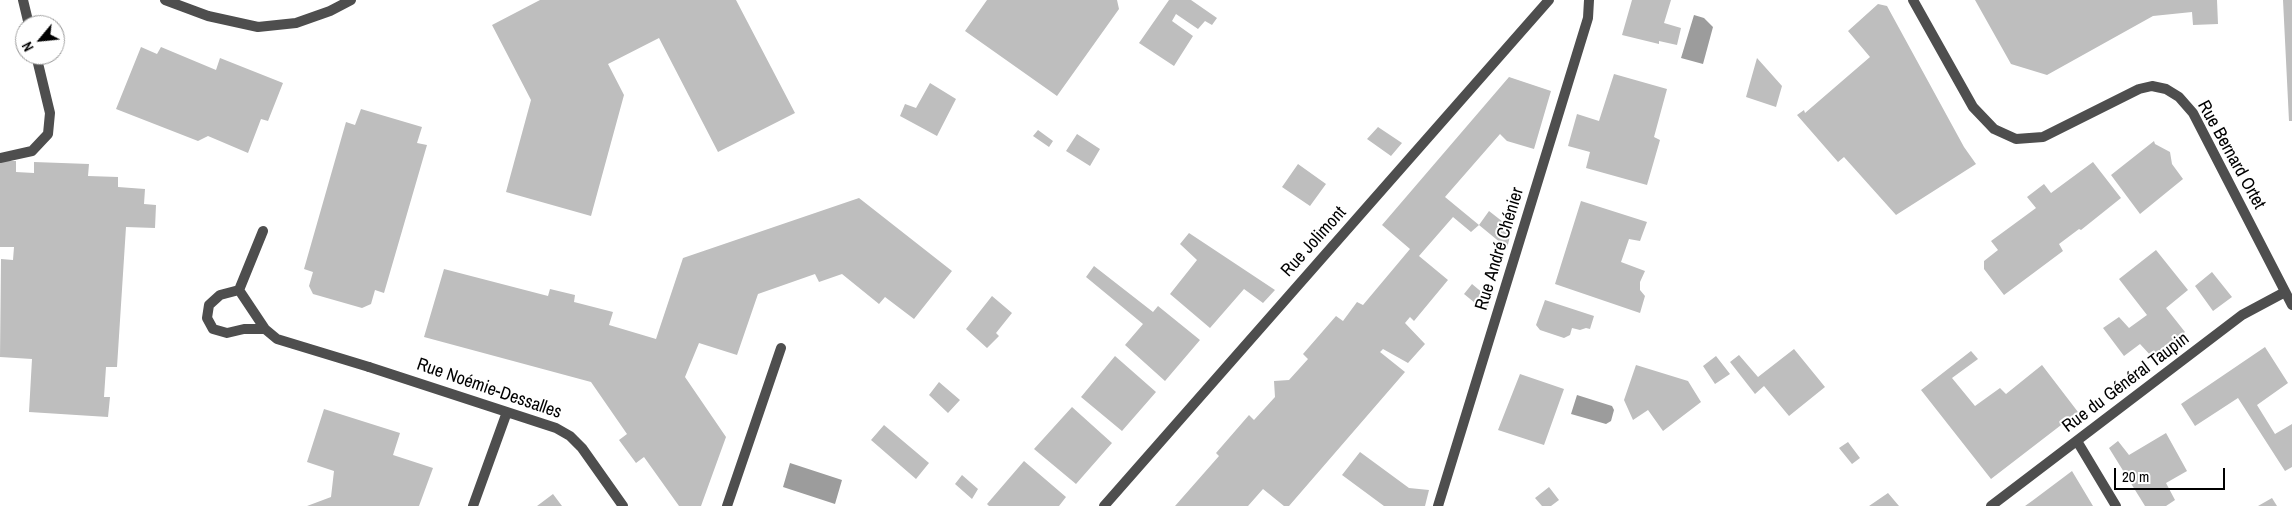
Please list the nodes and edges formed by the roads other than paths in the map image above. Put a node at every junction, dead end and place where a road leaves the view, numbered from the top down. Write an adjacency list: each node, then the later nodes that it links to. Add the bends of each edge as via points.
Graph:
1 (23, 0): 7 (street)
2 (165, 0): 3 (street, via 208,16 258,27 296,23)
3 (351, 0)
4 (1548, 0): 21 (street, Rue Jolimont)
5 (1589, 0): 22 (street, Rue André Chénier, via 1588,18)
6 (1913, 0): 12 (street, Rue Bernard Ortet, via 1972,107 1994,130 2016,139 2044,137 2139,89 2152,86 2179,96 2193,113)
7 (27, 15)
8 (38, 65): 9 (street, via 50,113 48,134 32,152)
9 (0, 158)
10 (263, 232): 11 (street)
11 (238, 290): 14 (street); 14 (street, via 220,295 210,305 207,318 213,329 227,333)
12 (2285, 292): 13 (street, Rue Bernard Ortet); 17 (street, Rue du Général Taupin, via 2242,315)
13 (2292, 305)
14 (265, 329): 16 (street, Rue Noémie-Dessalles, via 277,339)
15 (781, 348): 20 (street)
16 (507, 412): 18 (street); 19 (street, Rue Noémie-Dessalles, via 570,436)
17 (2076, 441): 23 (street, Rue du Général Taupin); 24 (street)
18 (473, 506)
19 (624, 506)
20 (727, 506)
21 (1104, 506)
22 (1438, 506)
23 (1991, 506)
24 (2116, 506)

